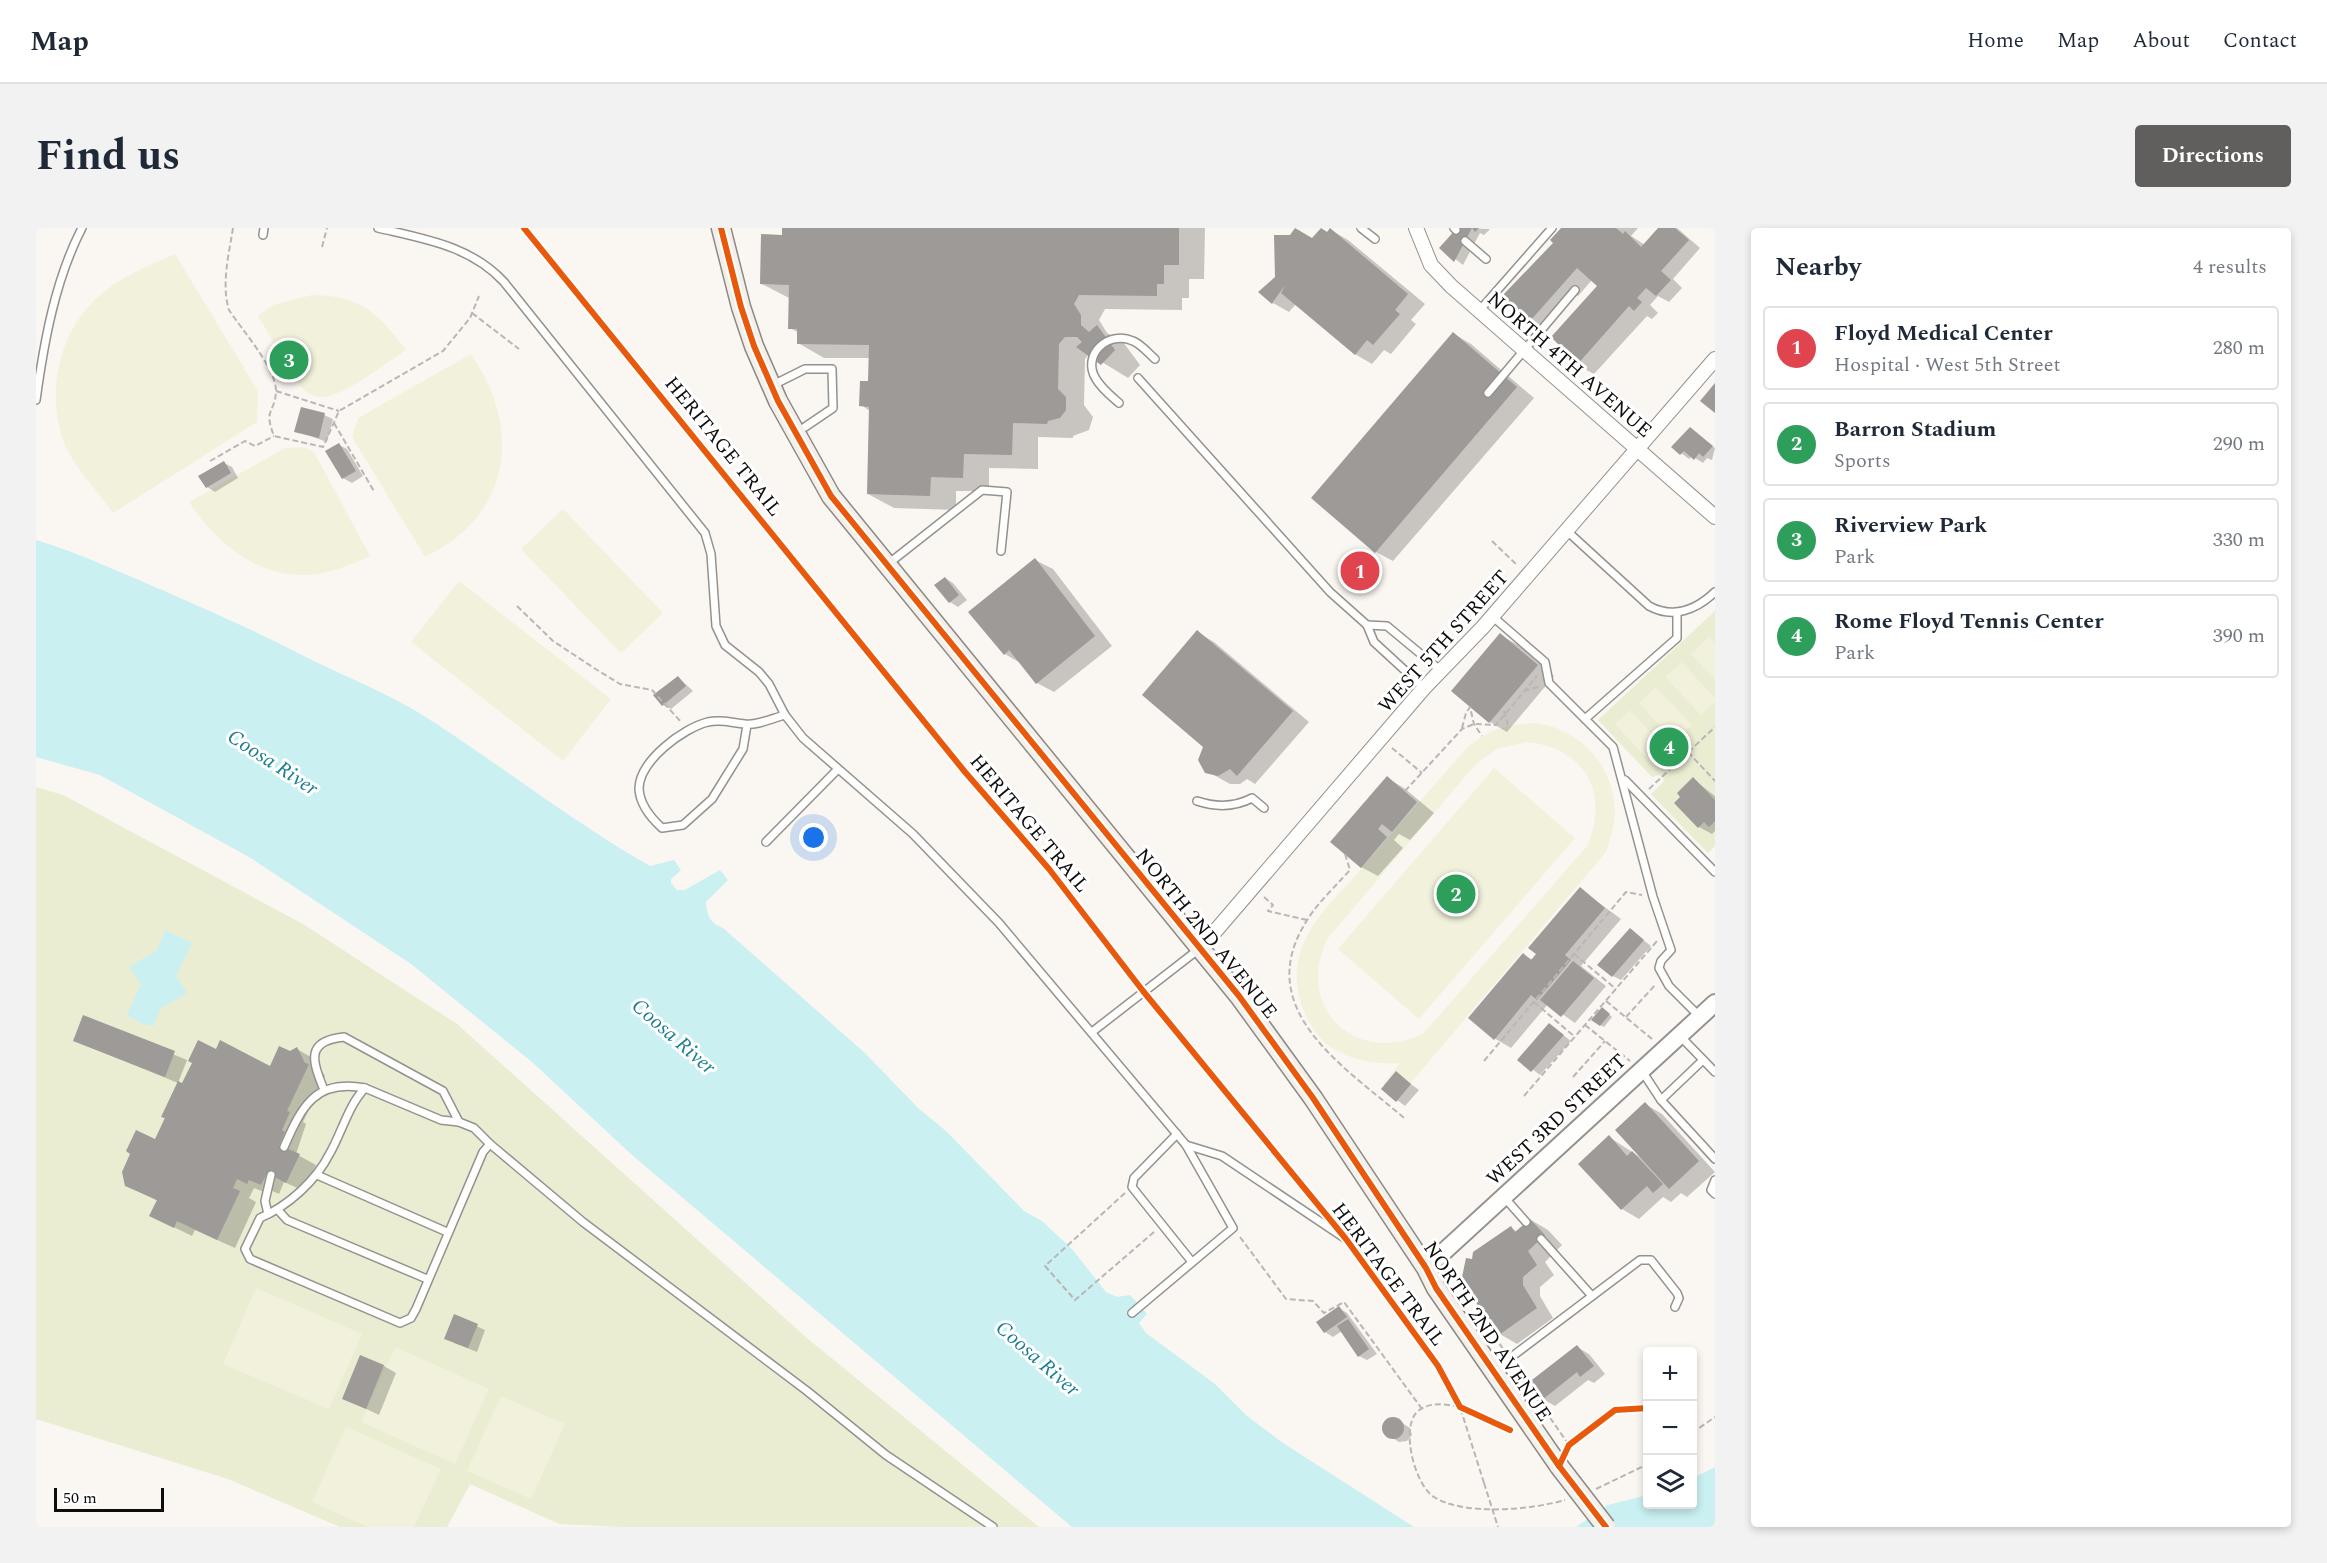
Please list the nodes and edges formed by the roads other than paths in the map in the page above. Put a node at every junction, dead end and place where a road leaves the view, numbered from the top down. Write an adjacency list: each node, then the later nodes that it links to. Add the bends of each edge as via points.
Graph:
1 (82, 228): 18 (lane, via 56,301)
2 (378, 228): 32 (lane, via 462,250 482,260 504,282 705,533 711,554 718,633 725,645 749,662 769,684)
3 (721, 228): 16 (main road, NORTH 2ND AVENUE, via 741,307)
4 (1361, 228): 7 (lane)
5 (1416, 228): 11 (street, NORTH 4TH AVENUE, via 1431,265)
6 (1552, 228): 11 (lane)
7 (1375, 239)
8 (1465, 241): 9 (lane)
9 (1486, 259)
10 (1575, 290): 12 (lane)
11 (1479, 311): 12 (street, NORTH 4TH AVENUE)
12 (1525, 350): 17 (lane); 21 (street, NORTH 4TH AVENUE)
13 (1155, 359): 19 (lane, via 1133,341 1121,338 1097,348 1093,373)
14 (1715, 359): 21 (street, WEST 5TH STREET)
15 (1138, 378): 29 (lane, via 1330,592)
16 (771, 385): 20 (main road, NORTH 2ND AVENUE); 20 (lane, via 805,369 832,369 832,408)
17 (1488, 393)
18 (36, 400)
19 (1119, 403)
20 (804, 434): 25 (main road, NORTH 2ND AVENUE, via 831,496)
21 (1638, 449): 22 (street, NORTH 4TH AVENUE); 23 (street, WEST 5TH STREET)
22 (1715, 517)
23 (1566, 531): 27 (lane, via 1649,606 1658,611); 28 (street, WEST 5TH STREET)
24 (1001, 551): 25 (lane, via 1006,492 982,490)
25 (886, 565): 41 (main road, NORTH 2ND AVENUE)
26 (1715, 592): 27 (lane, via 1695,608)
27 (1677, 612): 33 (lane, via 1677,638)
28 (1492, 616): 30 (street, WEST 5TH STREET); 33 (lane, via 1545,662 1549,683)
29 (1367, 625): 30 (lane, via 1387,626); 31 (lane, via 1374,642)
30 (1440, 670): 31 (street, WEST 5TH STREET)
31 (1424, 688): 41 (street, WEST 5TH STREET)
32 (785, 715): 34 (lane); 35 (lane, via 803,738)
33 (1585, 719): 36 (lane, via 1613,747)
34 (747, 725): 34 (lane, via 720,721 688,729 652,761 640,782 642,803 662,828 684,825 712,799 743,749)
35 (838, 769): 39 (lane); 44 (lane, via 964,885)
36 (1623, 779): 40 (lane); 43 (lane, via 1653,897 1671,950 1659,965 1662,976)
37 (1197, 801): 38 (lane, via 1221,805 1252,798)
38 (1264, 808)
39 (766, 842)
40 (1715, 872)
41 (1200, 949): 44 (lane); 70 (main road, NORTH 2ND AVENUE, via 1274,1042)
42 (1715, 1003): 43 (street, WEST 3RD STREET)
43 (1700, 1017): 45 (street, WEST 3RD STREET)
44 (1092, 1032): 53 (lane)
45 (1679, 1035): 46 (lane); 47 (street, WEST 3RD STREET)
46 (1704, 1060): 48 (lane); 51 (lane)
47 (1641, 1070): 51 (lane); 62 (street, WEST 3RD STREET)
48 (1715, 1072)
49 (365, 1088): 50 (lane, via 344,1086); 52 (lane, via 441,1120); 59 (lane, via 356,1098)
50 (324, 1090): 52 (lane, via 313,1058 315,1052 326,1039 344,1037 443,1091); 56 (lane, via 307,1102)
51 (1661, 1100): 57 (lane)
52 (459, 1122): 54 (lane, via 474,1128)
53 (1177, 1134): 55 (lane); 69 (lane, via 1134,1178 1132,1187)
54 (490, 1144): 66 (lane); 76 (lane, via 583,1222 807,1390 886,1455)
55 (1186, 1145): 67 (lane, via 1222,1156); 69 (lane, via 1233,1228)
56 (284, 1147)
57 (1715, 1159)
58 (271, 1175): 64 (lane, via 265,1201)
59 (317, 1175): 63 (lane); 66 (lane)
60 (1715, 1180): 61 (lane, via 1711,1190)
61 (1715, 1194)
62 (1503, 1196): 65 (lane); 70 (street, WEST 3RD STREET)
63 (278, 1210): 64 (lane); 71 (lane, via 287,1220)
64 (268, 1214): 71 (lane, via 260,1218 250,1235 245,1249 250,1260 390,1321 400,1323 411,1318)
65 (1526, 1222)
66 (447, 1232): 71 (lane)
67 (1346, 1239)
68 (1541, 1239): 72 (lane)
69 (1192, 1262): 74 (lane)
70 (1426, 1268): 75 (main road, NORTH 2ND AVENUE)
71 (428, 1279)
72 (1592, 1296): 73 (lane, via 1646,1259 1655,1264 1677,1293); 75 (lane)
73 (1675, 1307)
74 (1132, 1313)
75 (1494, 1370): 77 (main road, NORTH 2ND AVENUE, bridge)
76 (993, 1527)
77 (1606, 1527)

